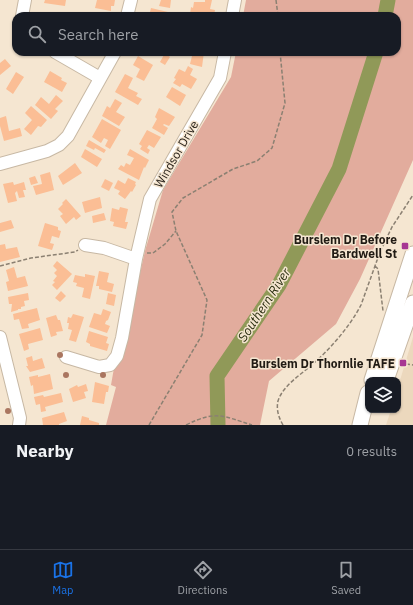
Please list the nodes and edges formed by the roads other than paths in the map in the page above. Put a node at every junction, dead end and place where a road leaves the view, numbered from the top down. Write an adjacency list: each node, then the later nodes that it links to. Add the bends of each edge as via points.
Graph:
1 (25, 0): 4 (street)
2 (131, 0): 5 (street)
3 (235, 0): 6 (street)
4 (23, 12)
5 (129, 12)
6 (233, 12)
7 (62, 56): 10 (street)
8 (113, 56): 10 (street)
9 (224, 56): 14 (street, Windsor Drive, via 220,78 150,199)
10 (100, 78): 11 (street, via 68,136 59,145 47,151)
11 (0, 164)
12 (84, 245): 14 (street)
13 (413, 254): 16 (main road, via 401,292)
14 (137, 256): 19 (street, Windsor Drive, via 117,356 110,365 100,367)
15 (413, 303): 17 (main road)
16 (386, 320): 17 (main road); 20 (main road)
17 (409, 331): 21 (main road)
18 (0, 337): 24 (street, via 20,418)
19 (66, 357)
20 (373, 377)
21 (387, 377)
22 (365, 405): 25 (main road)
23 (372, 413): 26 (main road)
24 (19, 425)
25 (360, 425)
26 (366, 425)

